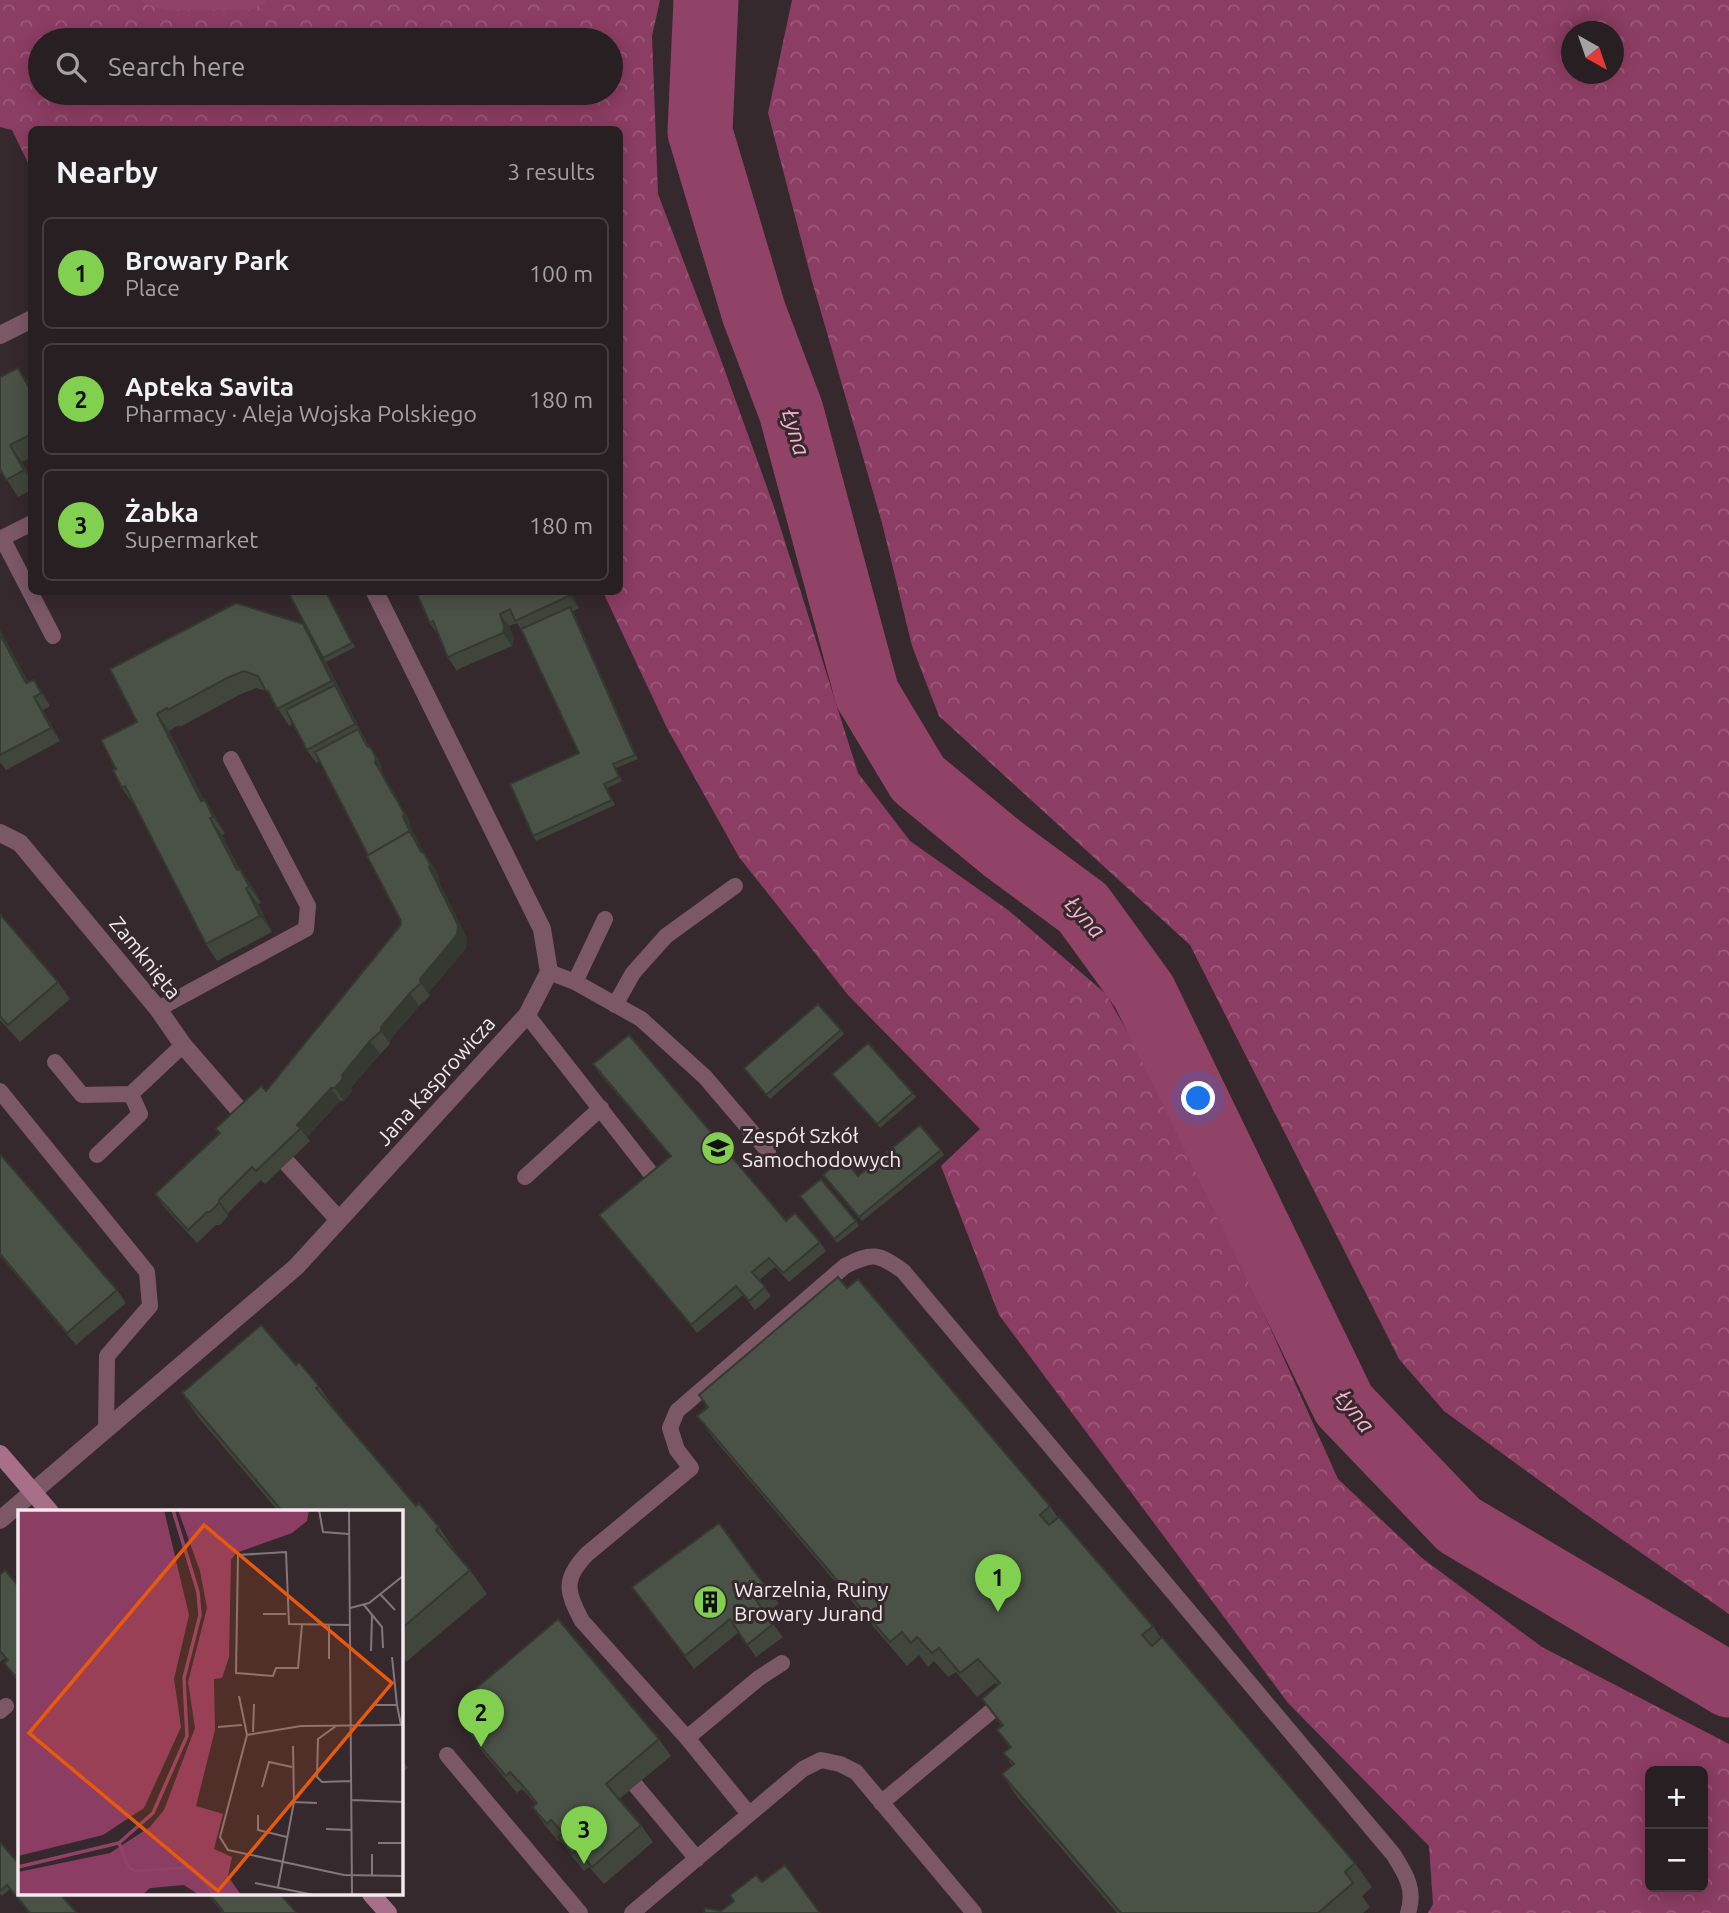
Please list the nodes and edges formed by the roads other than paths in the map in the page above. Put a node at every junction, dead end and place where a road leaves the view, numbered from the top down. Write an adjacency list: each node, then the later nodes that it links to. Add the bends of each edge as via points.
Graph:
1 (28, 321): 2 (street)
2 (0, 335)
3 (28, 525): 4 (lane)
4 (1, 538): 5 (lane)
5 (28, 589)
6 (31, 595): 8 (lane)
7 (376, 595): 13 (street, via 542,929)
8 (53, 636)
9 (231, 759): 16 (lane, via 307,906 306,929)
10 (0, 833): 16 (street, Zamknięta, via 20,843)
11 (735, 886): 15 (lane, via 666,936 633,974)
12 (606, 919): 14 (lane)
13 (549, 972): 14 (lane); 17 (street, Jana Kasprowicza)
14 (575, 982): 15 (lane)
15 (615, 1005): 24 (lane, via 641,1019 705,1076)
16 (158, 1009): 18 (street, Zamknięta)
17 (527, 1015): 22 (lane); 29 (street, Jana Kasprowicza)
18 (183, 1045): 21 (lane); 23 (street, Zamknięta)
19 (55, 1062): 21 (lane, via 82,1095)
20 (0, 1091): 30 (lane, via 147,1272 150,1306 107,1356)
21 (131, 1094): 25 (lane, via 140,1114)
22 (601, 1108): 27 (lane); 28 (lane)
23 (248, 1120)
24 (768, 1151)
25 (97, 1155)
26 (287, 1163): 29 (street)
27 (649, 1171)
28 (525, 1177)
29 (340, 1220): 30 (street, Jana Kasprowicza, via 296,1267)
30 (106, 1430): 32 (street, Jana Kasprowicza)
31 (0, 1454): 32 (main road)
32 (33, 1492): 33 (main road); 34 (street, Jana Kasprowicza)
33 (48, 1510)
34 (0, 1520)
35 (782, 1663): 37 (lane)
36 (1007, 1698): 40 (lane)
37 (688, 1738): 41 (lane); 48 (lane, via 582,1620 572,1603 572,1569 691,1468 677,1450 670,1429 677,1411 845,1266 865,1256 884,1258 903,1270 1393,1854 1408,1877)
38 (447, 1755): 45 (lane)
39 (636, 1786): 42 (lane)
40 (881, 1803): 41 (lane, via 856,1772 821,1760 803,1769); 47 (lane)
41 (749, 1814): 42 (lane)
42 (697, 1859): 46 (lane)
43 (373, 1896): 44 (main road)
44 (388, 1913)
45 (580, 1913)
46 (632, 1913)
47 (974, 1913)
48 (1408, 1913)

